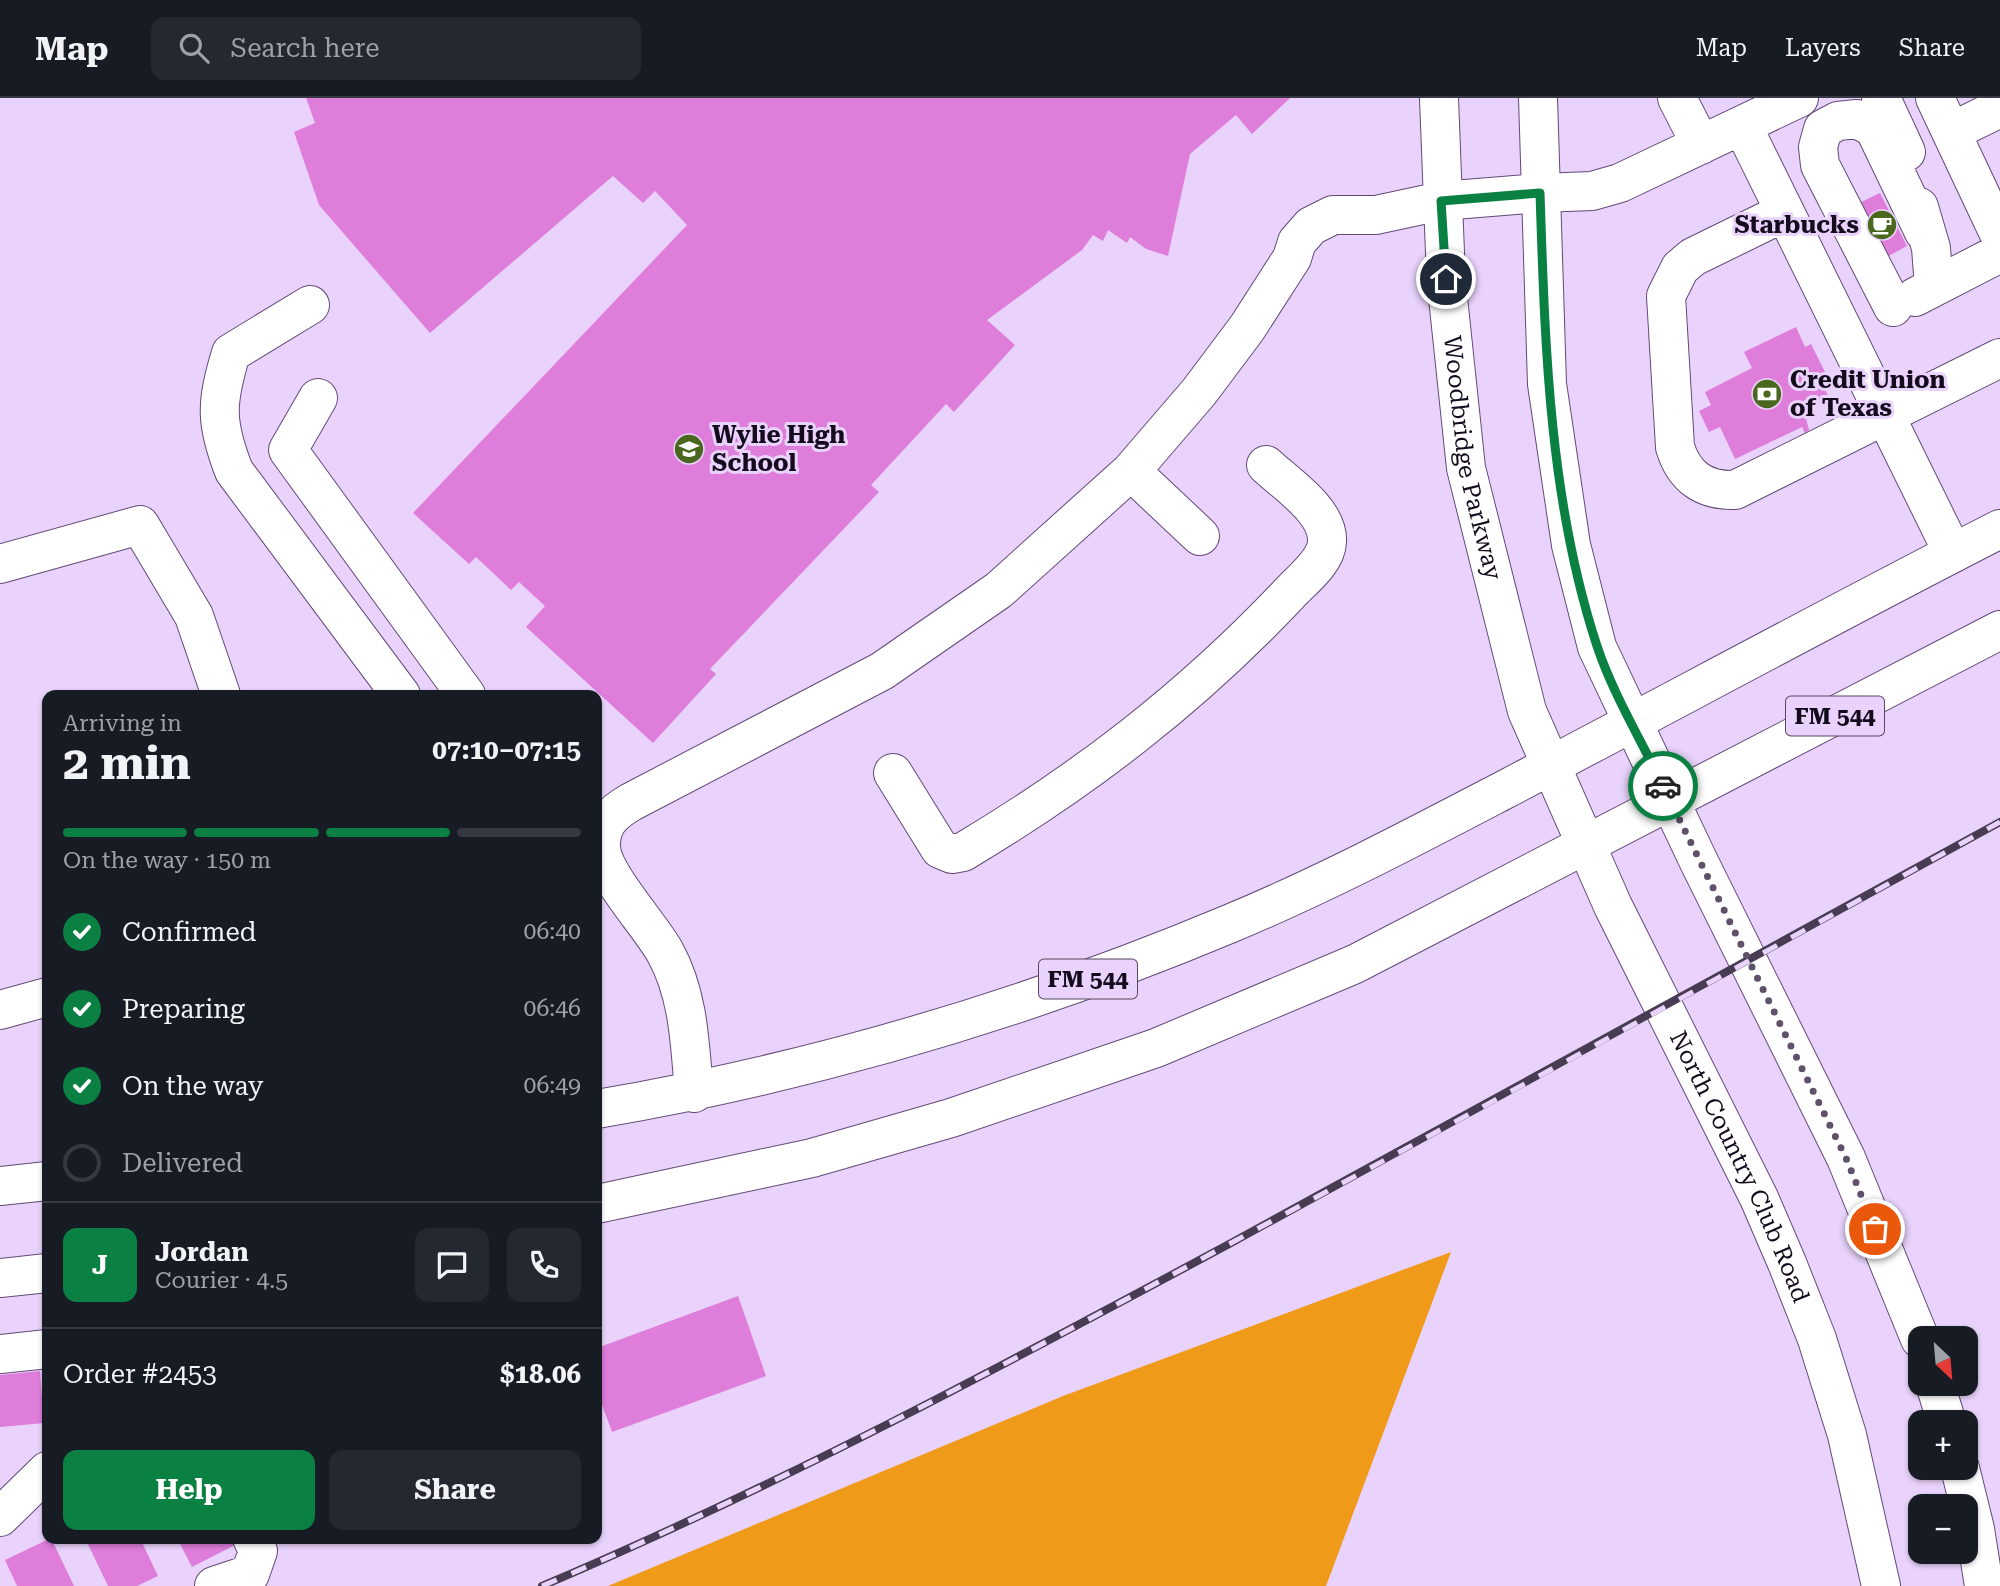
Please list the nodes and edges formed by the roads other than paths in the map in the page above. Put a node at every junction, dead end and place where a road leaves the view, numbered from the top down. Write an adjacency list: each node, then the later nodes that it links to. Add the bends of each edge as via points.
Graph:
1 (1439, 98): 12 (main road, Woodbridge Parkway)
2 (1538, 98): 11 (main road)
3 (1677, 98): 10 (main road)
4 (1799, 98): 8 (main road)
5 (1881, 98): 14 (main road, via 1905,147)
6 (1935, 98): 9 (main road)
7 (2000, 108): 9 (main road)
8 (1742, 125): 10 (main road); 13 (main road)
9 (1951, 132): 15 (main road)
10 (1701, 145): 11 (main road, via 1620,183 1592,191)
11 (1540, 193): 12 (main road); 33 (main road, via 1547,384 1560,489 1597,647)
12 (1441, 201): 24 (main road, via 1376,215 1333,215 1311,226 1247,328); 34 (main road, Woodbridge Parkway, via 1466,468 1527,710)
13 (1785, 212): 19 (main road); 22 (main road, via 1693,257 1671,281 1666,311 1679,459 1703,485 1735,490)
14 (1924, 232): 17 (main road, via 1931,248); 17 (main road, via 1874,128 1857,119 1823,129 1820,165)
15 (2000, 236)
16 (2000, 253): 17 (main road)
17 (1915, 296): 19 (main road)
18 (310, 305): 31 (main road, via 231,353 219,392 220,433 234,471)
19 (1844, 331): 22 (main road)
20 (2000, 358): 22 (main road)
21 (317, 398): 32 (main road, via 288,450)
22 (1885, 413): 27 (main road)
23 (1266, 465): 35 (main road, via 1317,514 1326,529 1327,547 1319,562 1275,608 1184,696 1047,802 963,852 940,849)
24 (1131, 471): 26 (main road); 40 (main road, via 999,590 882,671 609,816 602,838 603,859 667,954 686,1005)
25 (2000, 529): 27 (main road, FM 544 / FM 544)
26 (1199, 536)
27 (1953, 553): 33 (main road, FM 544 / FM 544)
28 (0, 565): 30 (main road, via 140,525 194,616)
29 (2000, 630): 36 (main road, FM 544 / FM 544)
30 (219, 690)
31 (397, 690)
32 (462, 690)
33 (1633, 722): 34 (main road, FM 544 / FM 544); 36 (main road)
34 (1550, 766): 37 (main road, North Country Club Road); 40 (main road, FM 544 / FM 544, via 1398,846 1231,924 1048,995 789,1071)
35 (893, 773)
36 (1670, 802): 37 (main road, FM 544 / FM 544); 47 (main road, via 1846,1158)
37 (1588, 845): 44 (main road, FM 544 / FM 544, via 1355,964 1082,1076 812,1157); 55 (main road, North Country Club Road, via 1613,906 1787,1263 1847,1435)
38 (42, 998): 39 (main road)
39 (0, 1010)
40 (694, 1093): 41 (main road, FM 544 / FM 544)
41 (602, 1108)
42 (42, 1182): 43 (main road)
43 (0, 1186)
44 (602, 1203)
45 (42, 1274): 46 (main road)
46 (0, 1278)
47 (1915, 1326)
48 (42, 1350): 49 (main road)
49 (0, 1354)
50 (42, 1476): 52 (main road)
51 (1962, 1480): 56 (main road)
52 (0, 1517)
53 (255, 1544): 54 (main road, via 258,1551 250,1574)
54 (214, 1586)
55 (1881, 1586)
56 (1984, 1586)

